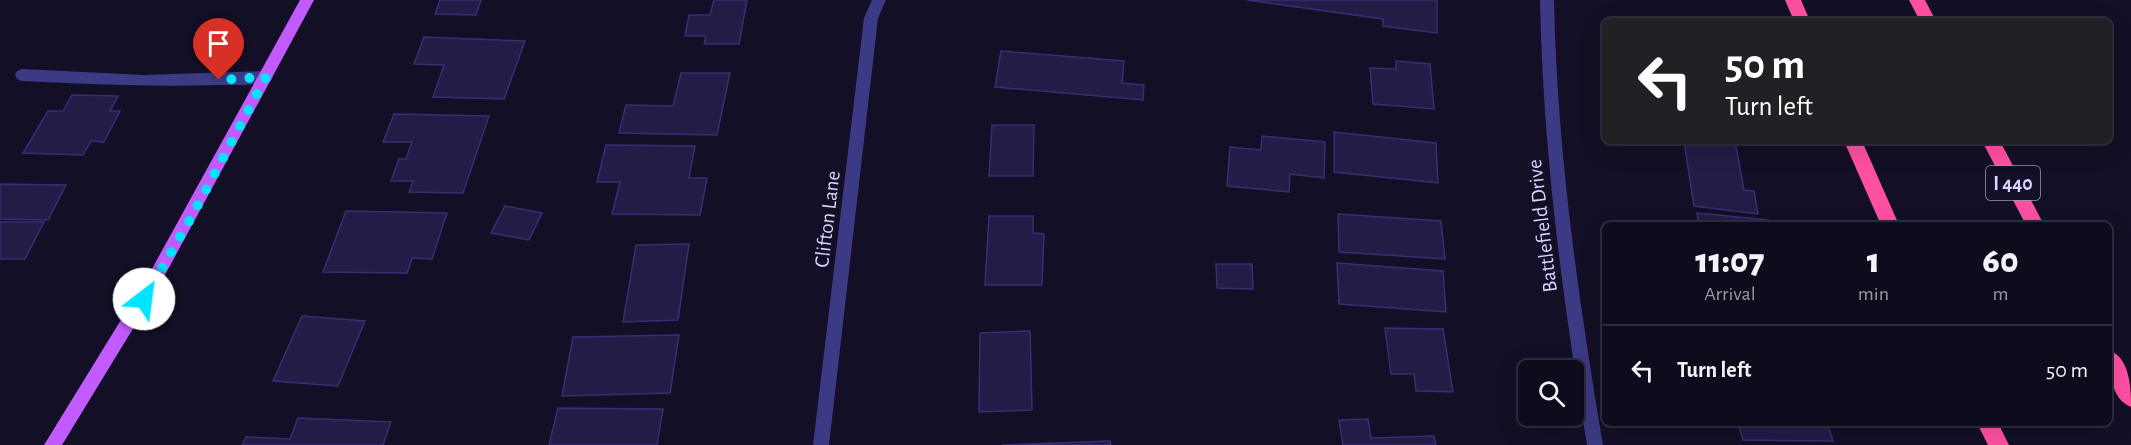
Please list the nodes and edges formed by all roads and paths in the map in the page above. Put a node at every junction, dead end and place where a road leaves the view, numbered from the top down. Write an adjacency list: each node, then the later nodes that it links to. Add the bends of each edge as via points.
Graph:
1 (307, 0): 9 (main road)
2 (879, 0): 18 (street, Clifton Lane, via 871,18)
3 (1547, 0): 19 (street, Battlefield Drive, via 1547,60 1558,193)
4 (1792, 0): 6 (highway)
5 (1917, 0): 7 (highway)
6 (1801, 18)
7 (1926, 18)
8 (22, 75): 9 (street, via 120,81)
9 (266, 77): 17 (main road, via 156,278)
10 (1854, 144): 12 (highway)
11 (1993, 144): 13 (highway, I 440)
12 (1889, 222)
13 (2033, 222)
14 (2112, 364): 15 (highway)
15 (2131, 398)
16 (1989, 426): 20 (highway)
17 (52, 445)
18 (821, 445)
19 (1595, 445)
20 (1999, 445)

